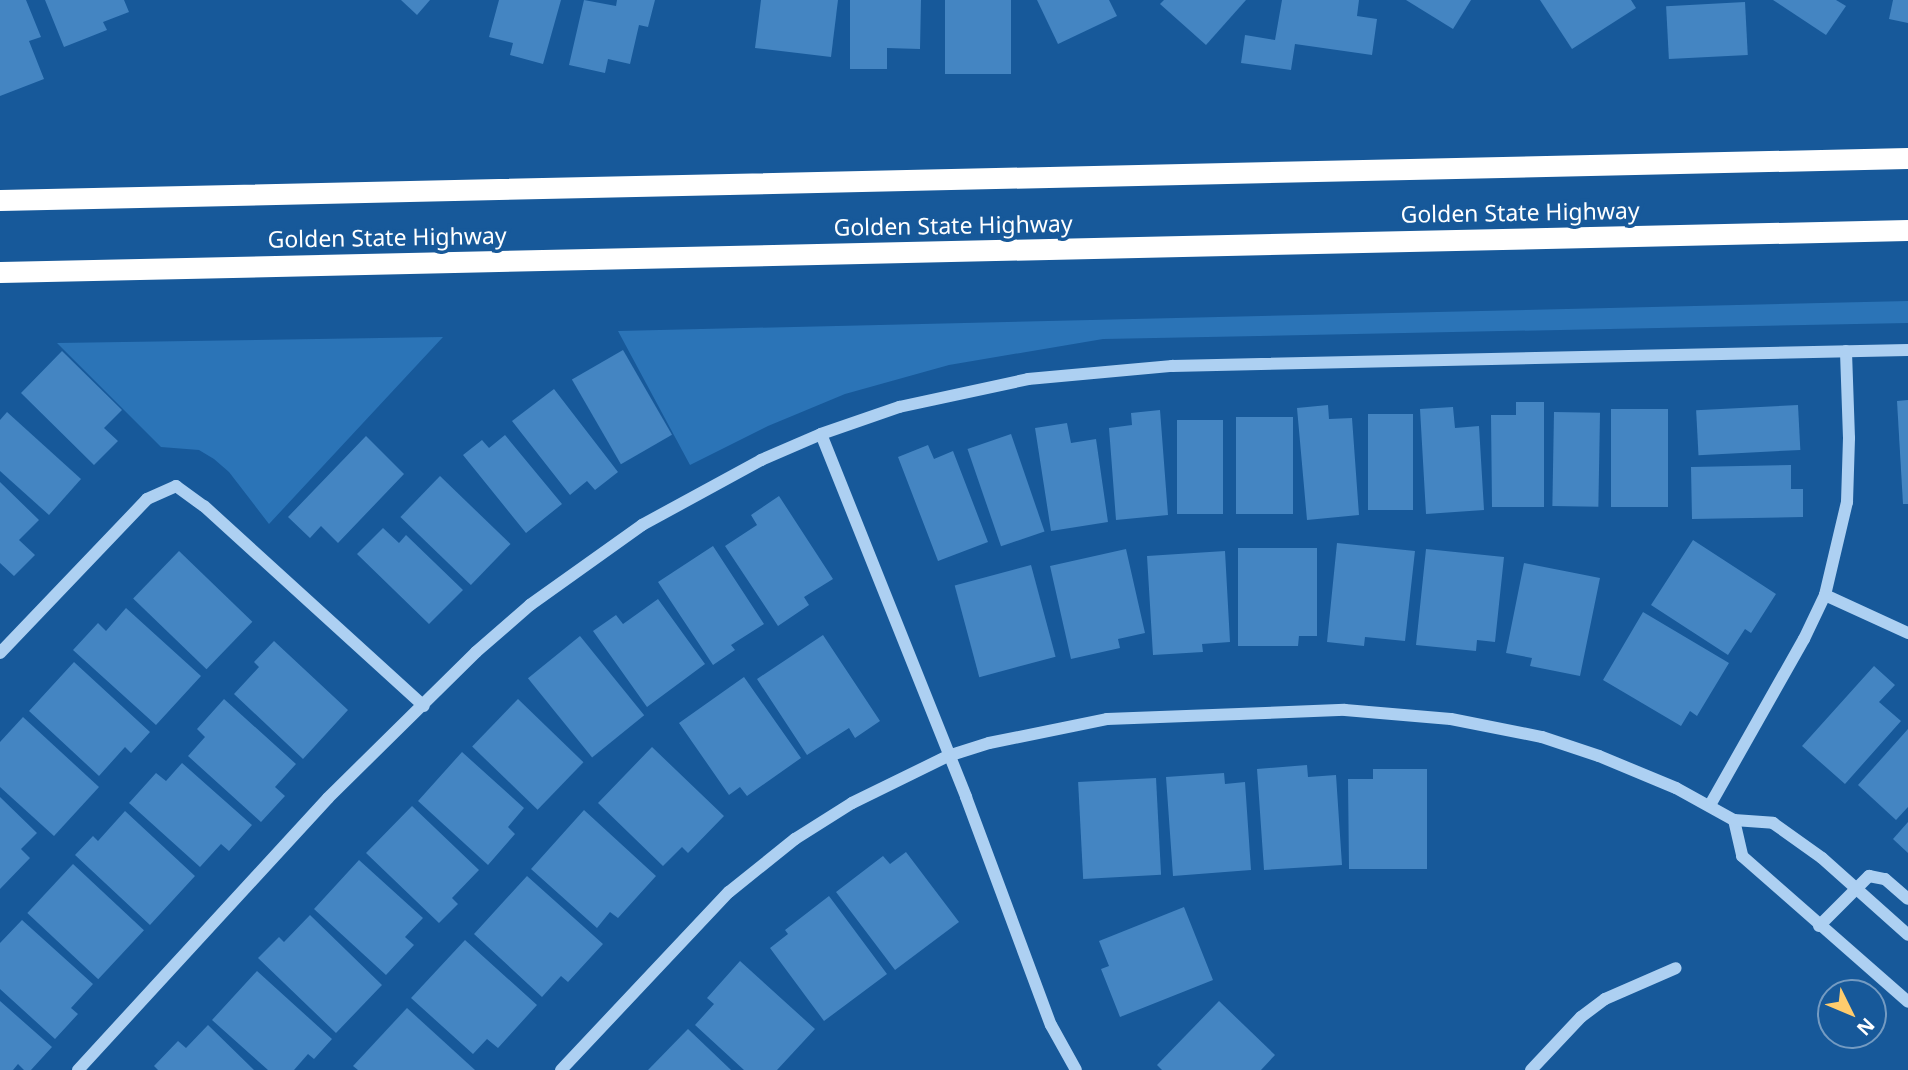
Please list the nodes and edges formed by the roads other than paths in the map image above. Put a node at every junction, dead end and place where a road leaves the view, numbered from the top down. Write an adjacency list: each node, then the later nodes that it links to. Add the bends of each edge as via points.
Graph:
1 (1908, 158): 2 (highway, Golden State Highway)
2 (0, 200)
3 (1908, 230): 4 (highway, Golden State Highway)
4 (0, 272)
5 (1908, 350): 6 (street)
6 (1846, 351): 7 (street, via 1172,366 1028,379 899,407); 8 (street, via 1847,502)
7 (821, 434): 11 (street, via 700,492 587,562 475,652); 12 (street)
8 (1825, 595): 9 (street); 13 (street)
9 (1908, 634)
10 (0, 653): 11 (street, via 147,499 176,486 204,506)
11 (424, 706): 21 (street, via 328,798)
12 (948, 755): 13 (street, via 1107,719 1345,710 1451,719 1542,737 1599,756); 22 (street, via 852,803 795,839 738,885); 23 (street, via 1051,1024)
13 (1710, 805): 14 (street)
14 (1734, 820): 15 (street, via 1773,823); 17 (street, via 1742,856)
15 (1854, 888): 16 (street, via 1869,876 1885,879); 17 (street); 18 (street)
16 (1908, 899)
17 (1819, 926): 20 (street)
18 (1908, 935)
19 (1676, 968): 24 (street, via 1605,999 1581,1017)
20 (1908, 1002)
21 (78, 1070)
22 (561, 1070)
23 (1076, 1070)
24 (1531, 1070)

